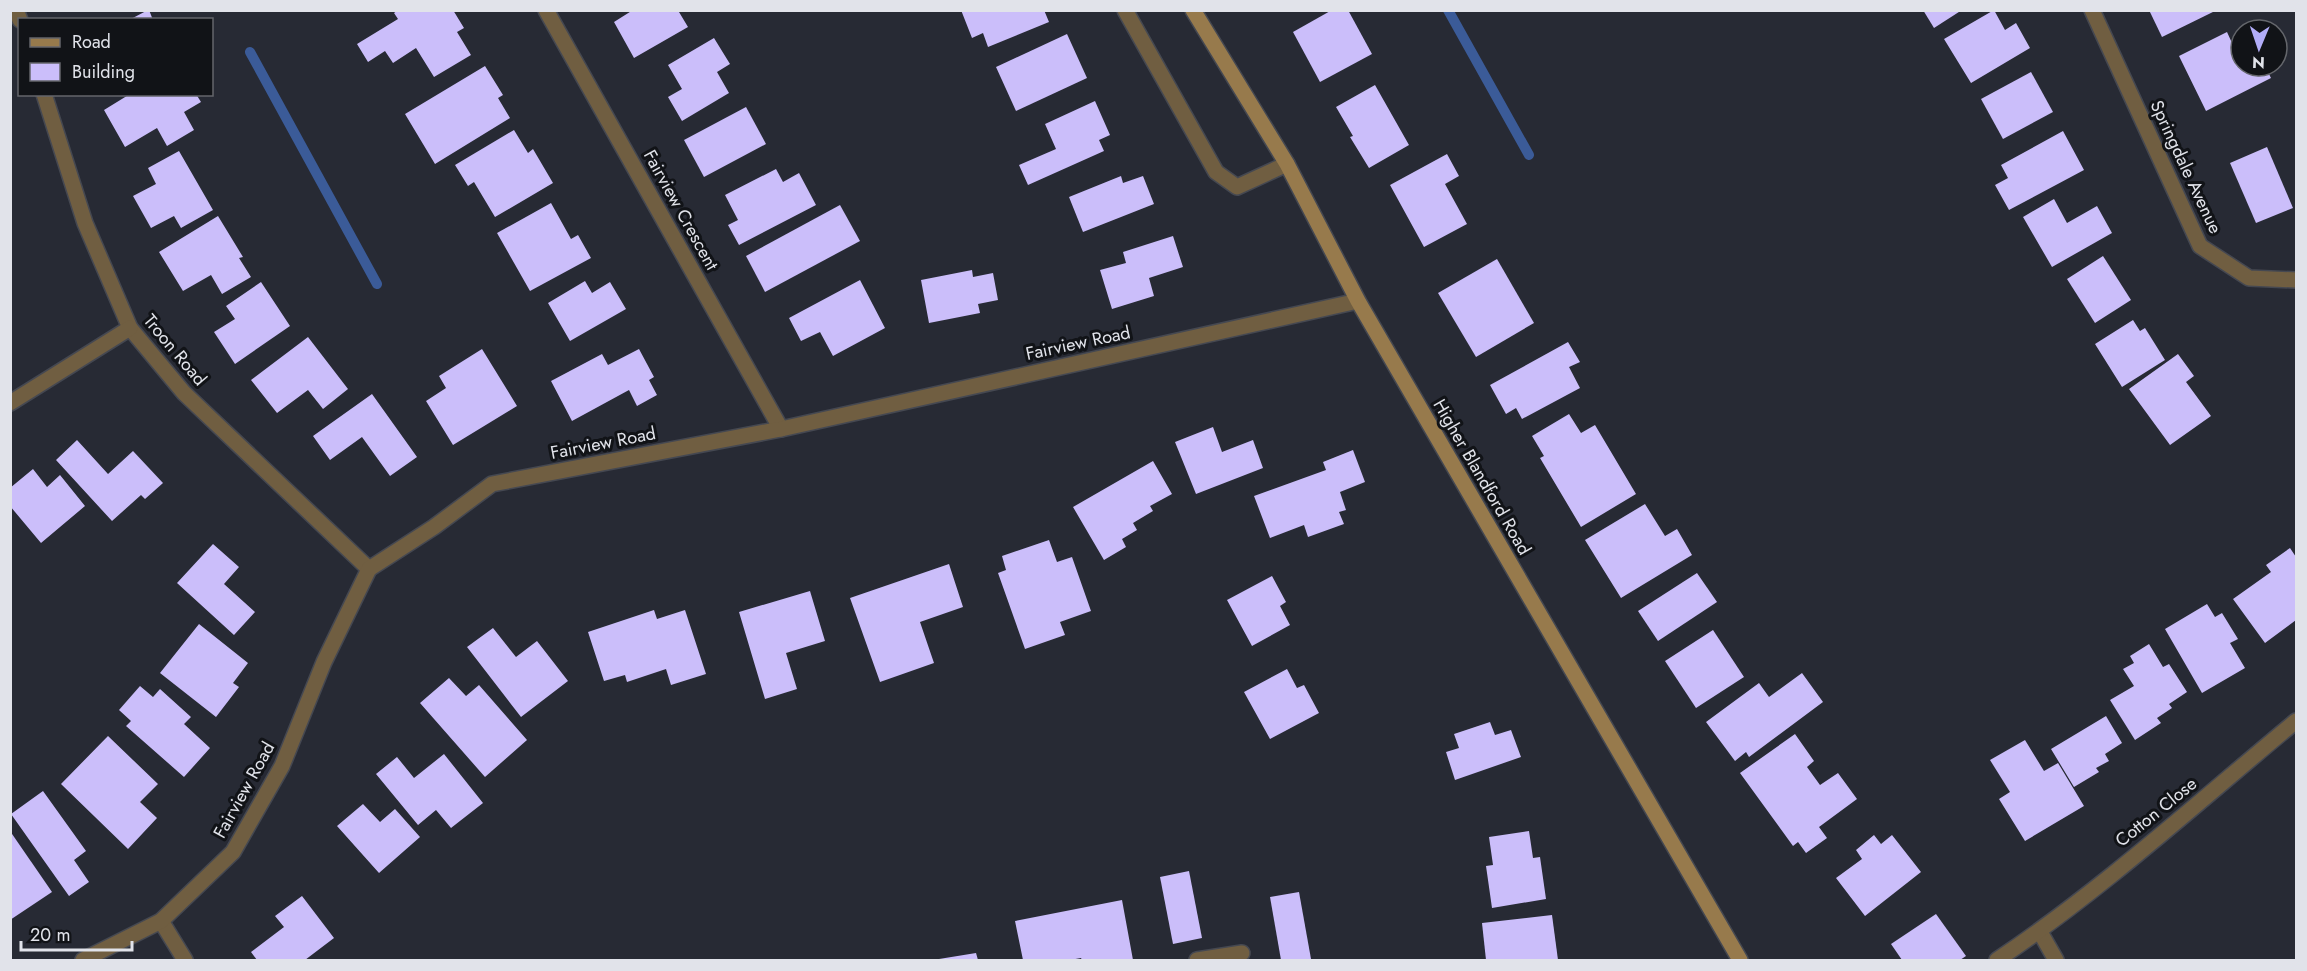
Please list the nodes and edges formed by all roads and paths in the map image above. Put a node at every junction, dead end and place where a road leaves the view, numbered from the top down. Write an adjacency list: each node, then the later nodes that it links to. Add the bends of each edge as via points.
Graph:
1 (546, 10): 11 (street, Fairview Crescent)
2 (1125, 10): 6 (street, via 1216,172 1237,187)
3 (1193, 10): 6 (main road, Higher Blandford Road)
4 (2092, 10): 7 (street, Springdale Avenue, via 2200,246 2249,278)
5 (45, 96): 9 (street, Troon Road, via 85,223)
6 (1287, 164): 8 (main road, Higher Blandford Road)
7 (2296, 280)
8 (1358, 301): 11 (street, Fairview Road); 20 (main road, Higher Blandford Road)
9 (130, 328): 10 (street); 12 (street, Troon Road, via 184,393)
10 (10, 403)
11 (781, 429): 12 (street, Fairview Road, via 492,484)
12 (369, 569): 14 (street, Fairview Road, via 324,662 282,766 233,852)
13 (2296, 721): 15 (street, Cotton Close)
14 (161, 921): 17 (street, Fairview Road); 18 (street)
15 (2040, 932): 21 (street, Cotton Close); 22 (street)
16 (1242, 953): 19 (street)
17 (83, 960)
18 (185, 960)
19 (1197, 960)
20 (1740, 960)
21 (1997, 960)
22 (2056, 960)

